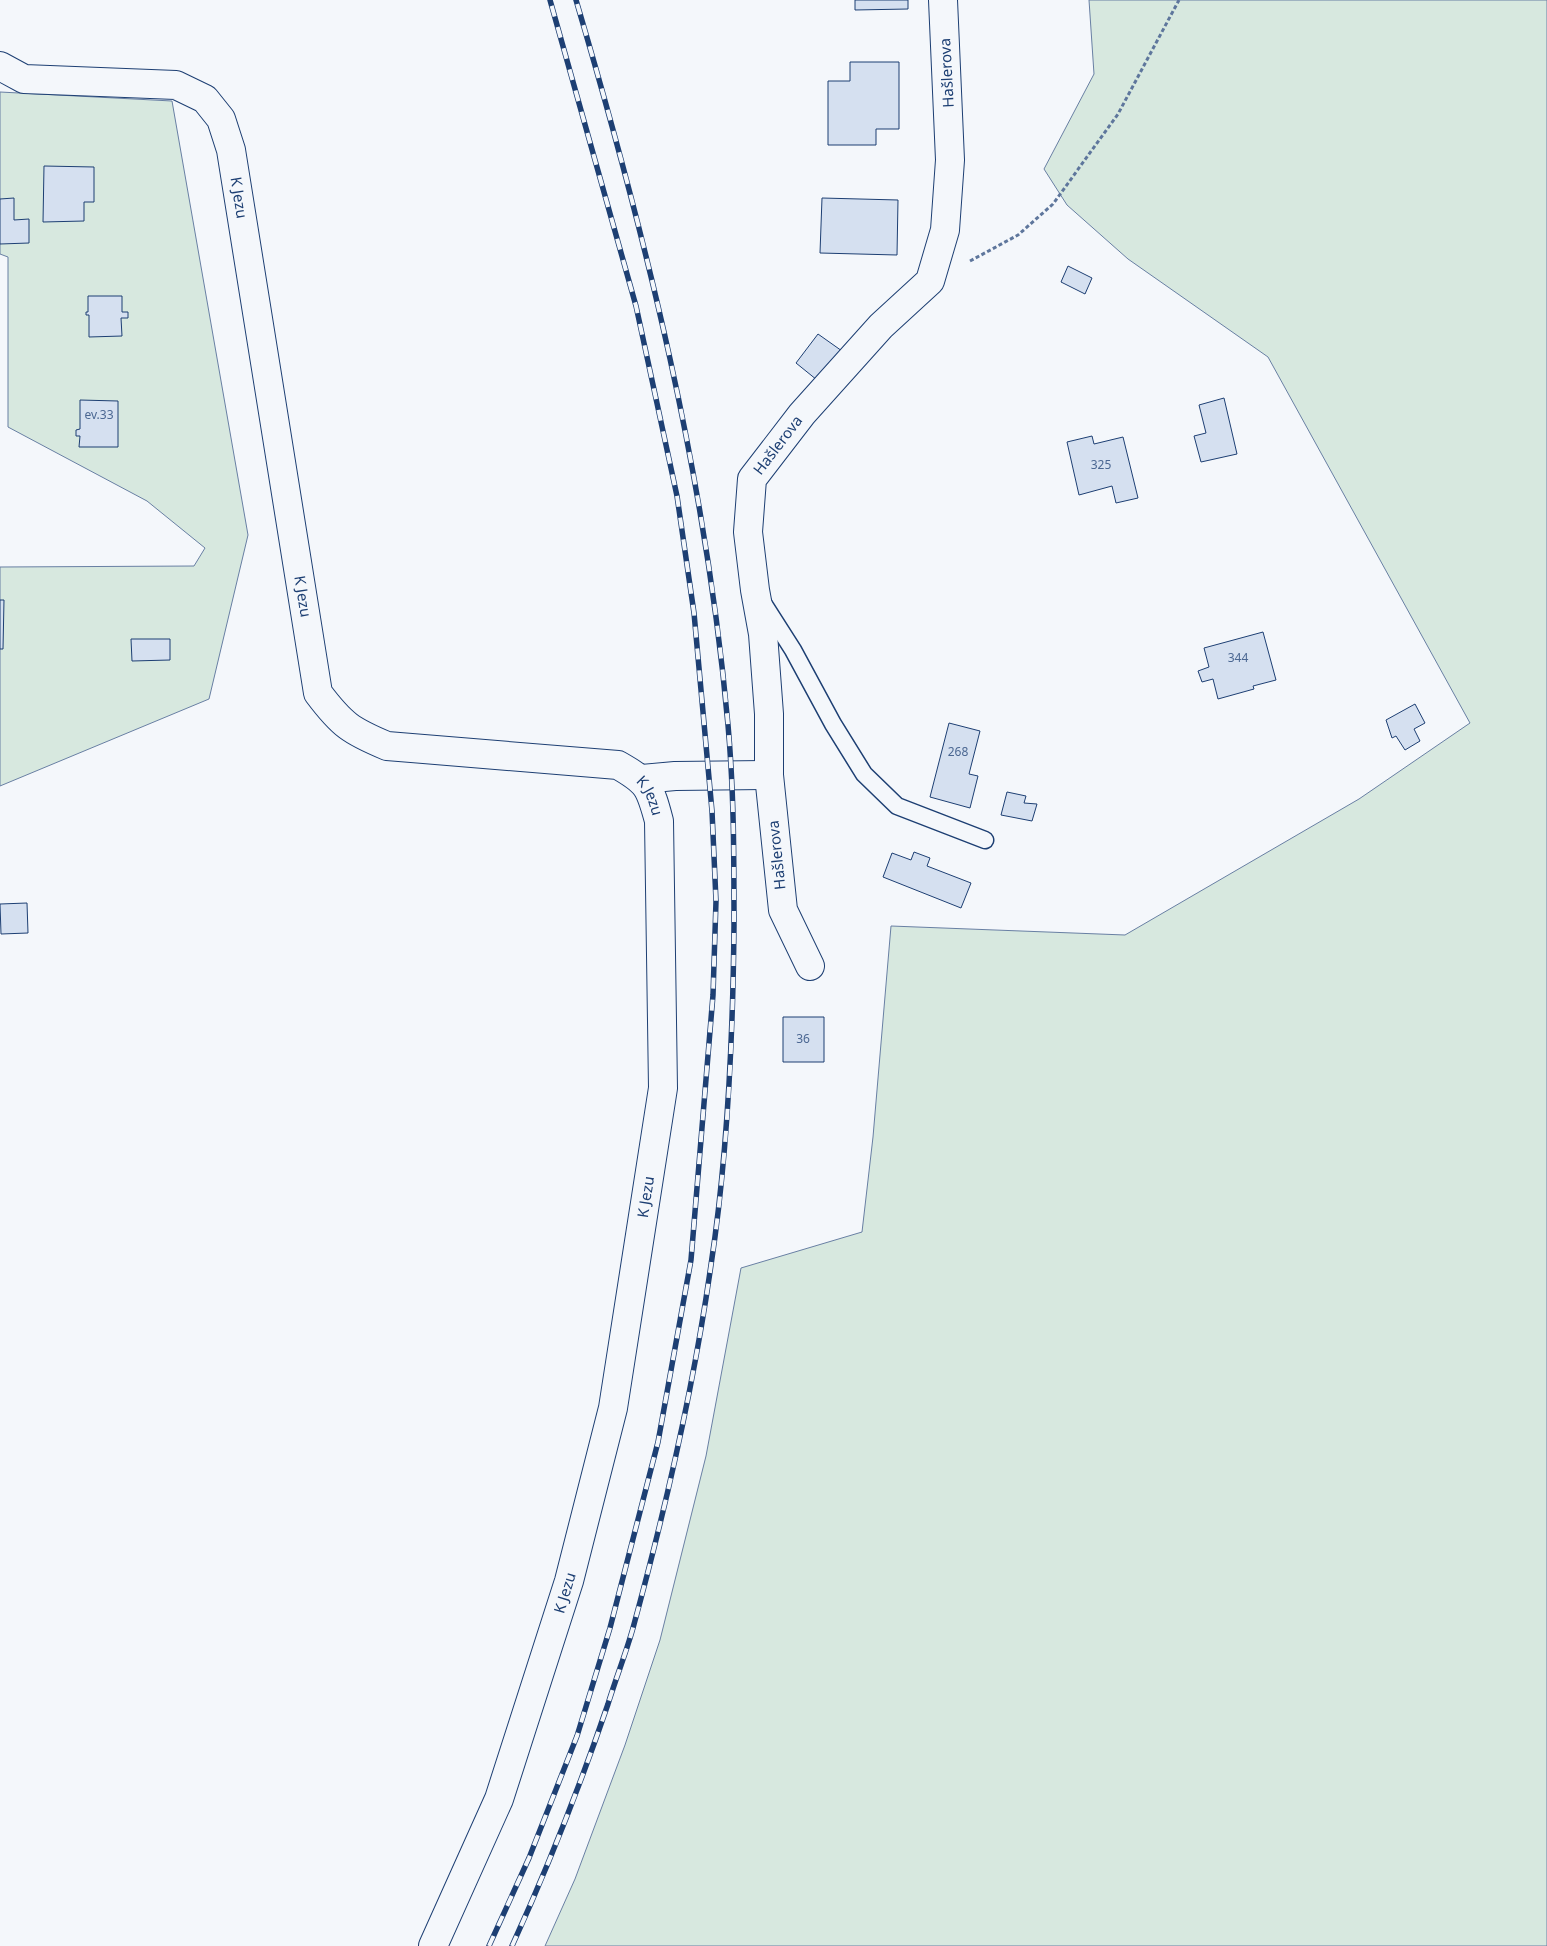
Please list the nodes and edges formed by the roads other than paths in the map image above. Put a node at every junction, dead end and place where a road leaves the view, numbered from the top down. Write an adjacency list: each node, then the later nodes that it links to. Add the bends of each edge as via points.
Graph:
1 (943, 0): 3 (street, Hašlerova, via 950,160 945,230 930,281 881,326 802,414 752,480 748,532)
2 (0, 66): 5 (street, K Jezu, via 24,79 176,85 205,99 220,120 231,150 318,694 339,720 359,734 387,746 618,765)
3 (754, 590): 4 (street, Hašlerova, via 763,634 769,714); 6 (lane, via 794,650 864,774 897,806)
4 (769, 775): 5 (street); 7 (street, Hašlerova, via 783,910)
5 (642, 779): 8 (street, K Jezu, via 653,795 659,821 663,1088 613,1408 569,1581 499,1799)
6 (985, 840)
7 (810, 966)
8 (433, 1946)

